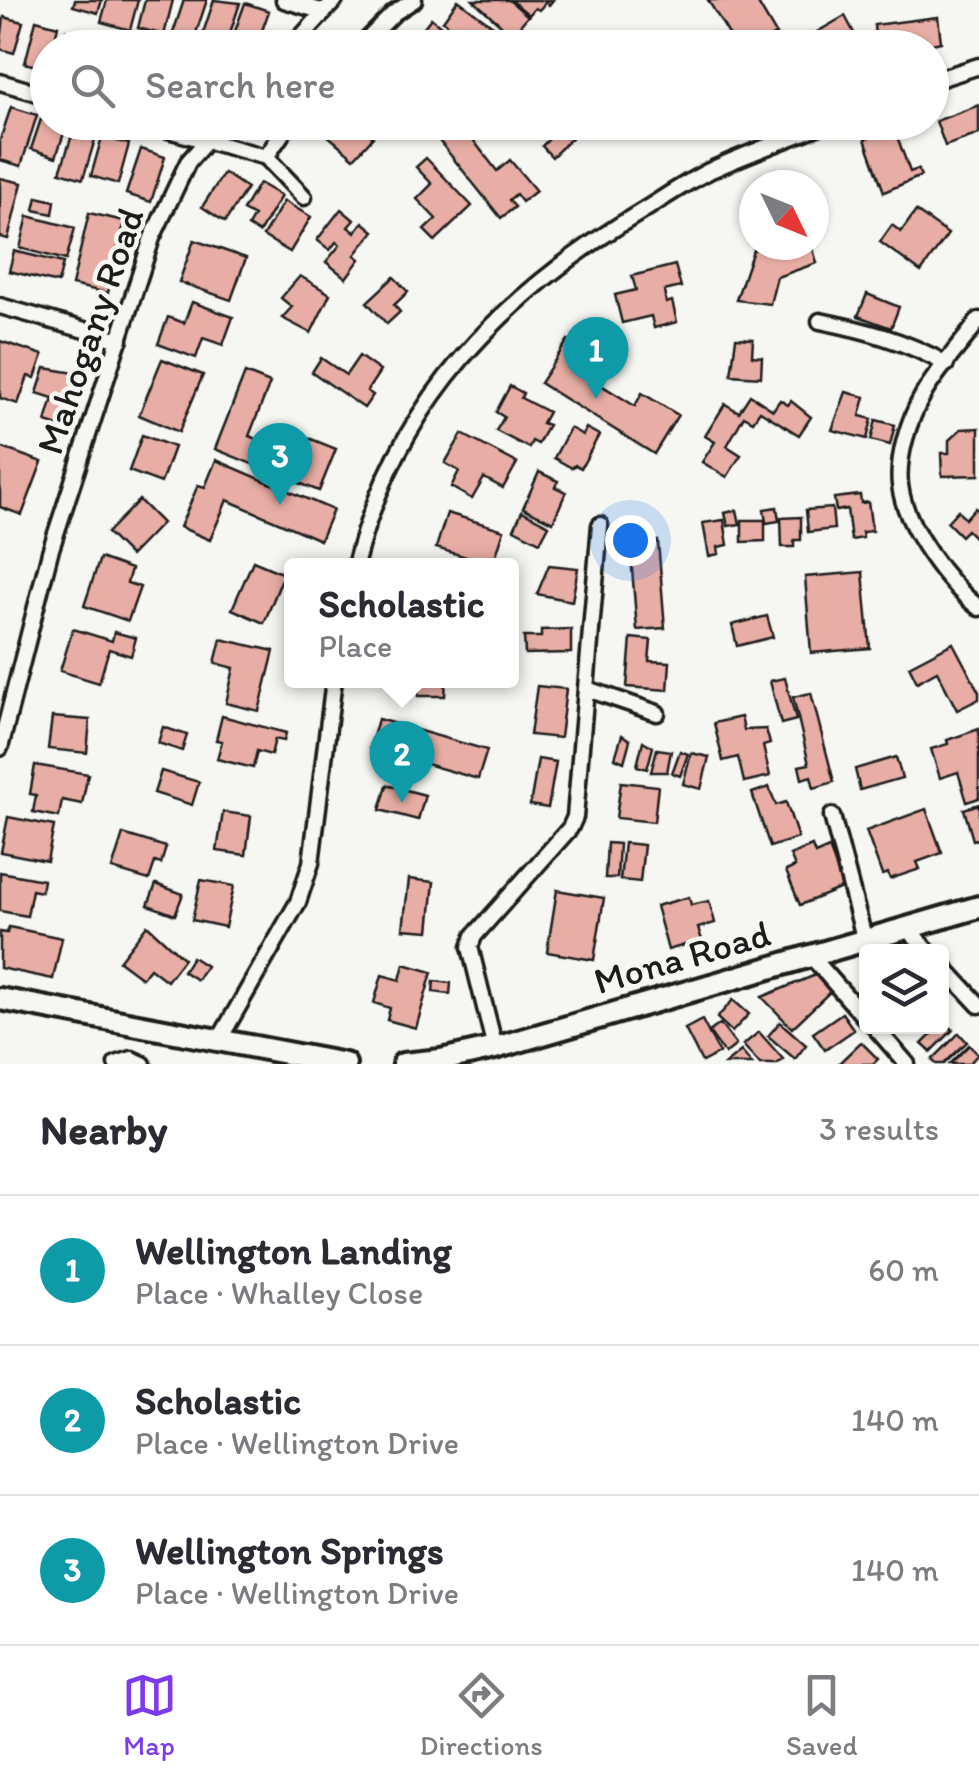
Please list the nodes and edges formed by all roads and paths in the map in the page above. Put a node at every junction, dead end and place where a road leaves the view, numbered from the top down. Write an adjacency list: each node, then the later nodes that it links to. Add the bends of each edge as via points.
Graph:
1 (284, 0): 3 (street)
2 (414, 0): 5 (street)
3 (330, 6): 4 (street)
4 (308, 30)
5 (377, 30)
6 (979, 66): 7 (street)
7 (949, 76)
8 (0, 82): 9 (street)
9 (30, 91)
10 (198, 140): 13 (street)
11 (278, 140): 14 (street)
12 (785, 140): 22 (street, via 706,172 619,225 533,285 490,327 421,410)
13 (205, 142): 14 (street); 19 (street, Mahogany Road, via 174,187 152,238)
14 (266, 157): 15 (street)
15 (304, 197)
16 (0, 306): 19 (street)
17 (979, 320): 20 (street)
18 (820, 321): 20 (street, via 887,336)
19 (120, 340): 27 (street, Mahogany Road, via 50,552)
20 (946, 364): 23 (street, via 908,427 900,485 942,572)
21 (600, 525): 25 (street)
22 (357, 558)
23 (979, 608)
24 (333, 688): 39 (street, via 311,863 298,902)
25 (587, 689): 26 (street); 40 (street, via 575,817 470,947)
26 (657, 713)
27 (0, 748)
28 (832, 816): 31 (street)
29 (979, 907): 30 (street, Mona Road)
30 (907, 928): 31 (street, Mona Road); 32 (street)
31 (865, 940): 33 (street, Mona Road)
32 (922, 944)
33 (811, 956): 37 (street); 40 (street, Mona Road)
34 (949, 973): 36 (street)
35 (0, 1000): 39 (street)
36 (979, 1005)
37 (859, 1010)
38 (881, 1034): 46 (street)
39 (218, 1042): 44 (street)
40 (495, 1048): 41 (street, Mona Road)
41 (441, 1062): 45 (street, Mona Road)
42 (116, 1064): 43 (street)
43 (143, 1064)
44 (346, 1064)
45 (403, 1064)
46 (907, 1064)

